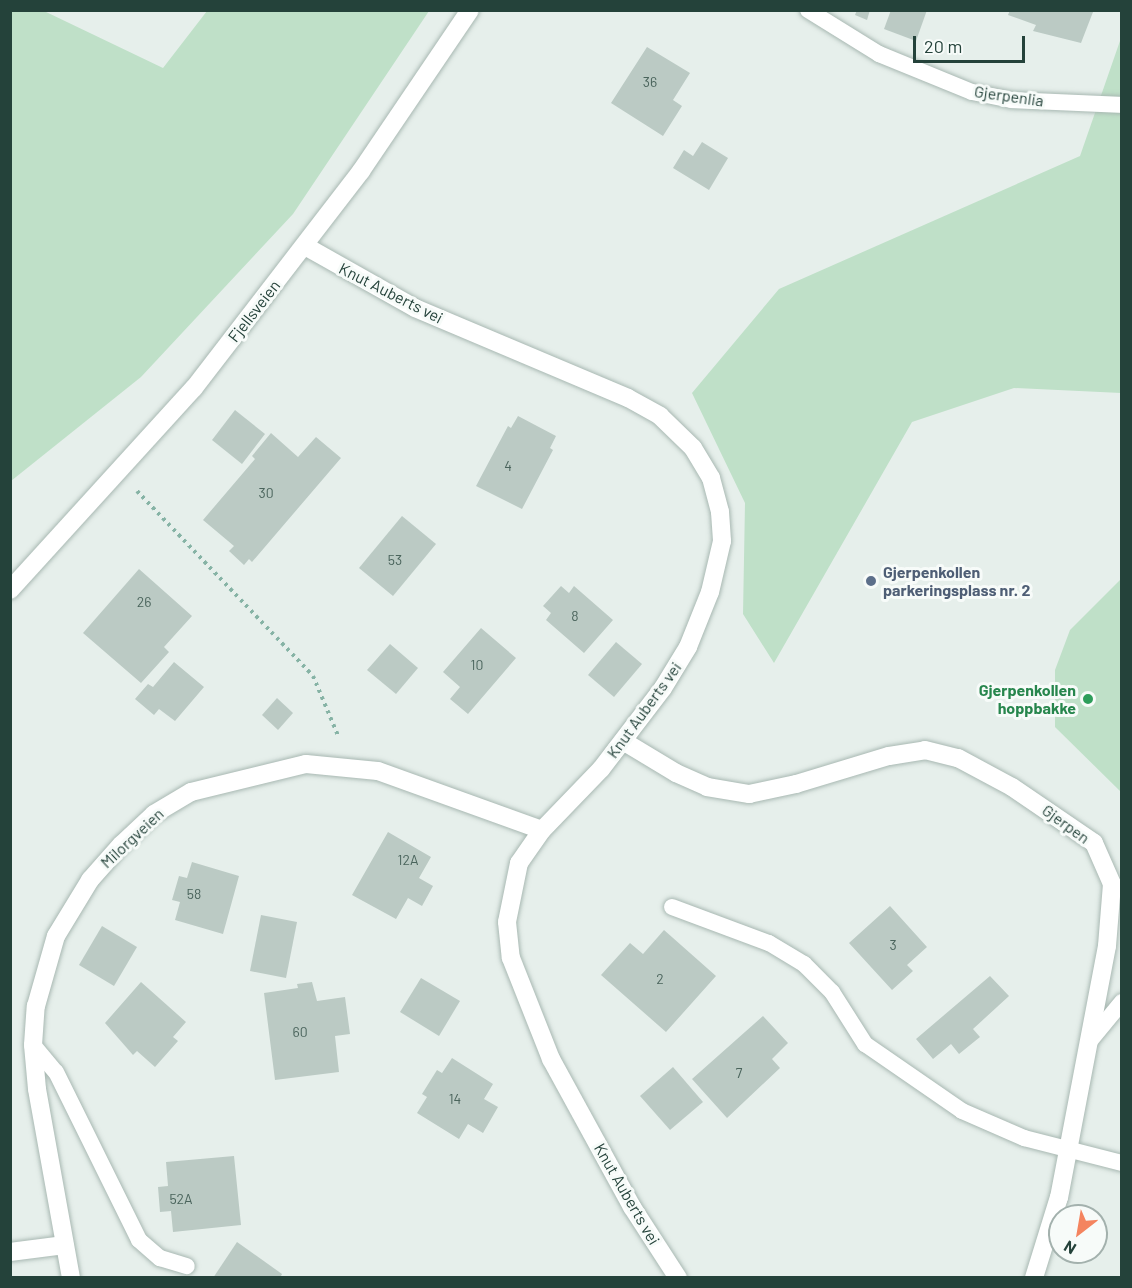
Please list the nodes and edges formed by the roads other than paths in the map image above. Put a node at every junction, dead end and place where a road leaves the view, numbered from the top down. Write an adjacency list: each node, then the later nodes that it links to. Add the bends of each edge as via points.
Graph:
1 (470, 10): 4 (street, Fjellsveien)
2 (808, 10): 3 (lane, Gjerpenlia, via 879,54 972,92 1012,100)
3 (1122, 105)
4 (305, 246): 5 (street, Fjellsveien, via 194,388); 6 (street, Knut Auberts vei, via 414,308 627,398 660,416 693,447 711,478 720,512 722,541 710,592 688,646 663,688)
5 (10, 590)
6 (623, 741): 7 (street, Knut Auberts vei); 10 (street, Gjerpen, via 707,787 749,794 925,750 958,758 1012,787 1094,843 1112,884 1107,946)
7 (542, 830): 11 (street, Milorgveien, via 429,787 378,771 341,766 306,764 191,792 154,814 90,879 56,936 42,976); 18 (street, Knut Auberts vei, via 519,863 510,892 507,922 511,958 551,1059 632,1207)
8 (672, 907): 12 (lane, via 769,943 804,964 832,992 865,1044 962,1111 1024,1138)
9 (1122, 1002): 10 (lane)
10 (1089, 1042): 12 (street, Gjerpen)
11 (33, 1045): 14 (street, Milorgveien, via 43,1130); 16 (lane, via 56,1072 139,1240 160,1258)
12 (1068, 1148): 13 (lane, via 1103,1161); 19 (street, Gjerpen, via 1059,1197)
13 (1122, 1163)
14 (65, 1245): 15 (street); 17 (street, Milorgveien)
15 (10, 1252)
16 (187, 1266)
17 (71, 1278)
18 (678, 1278)
19 (1034, 1278)

